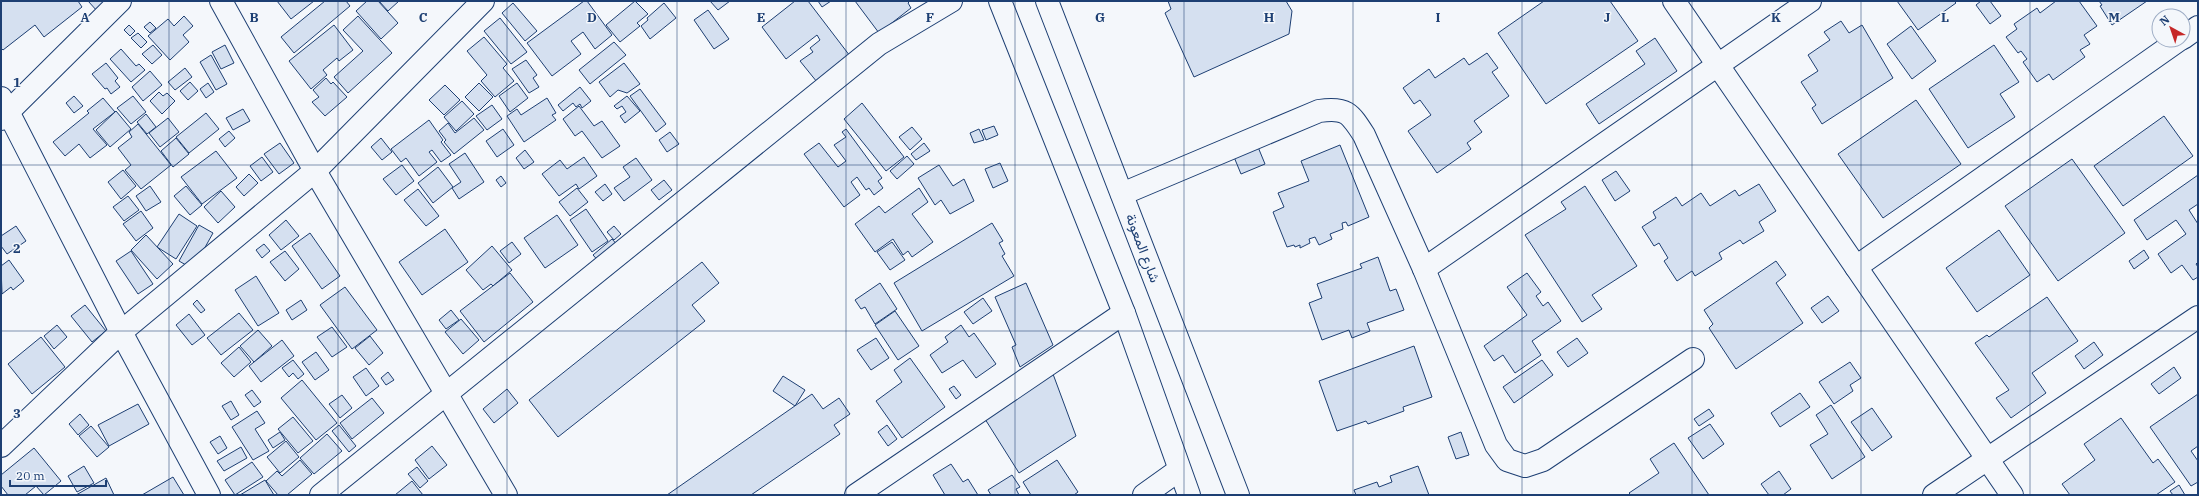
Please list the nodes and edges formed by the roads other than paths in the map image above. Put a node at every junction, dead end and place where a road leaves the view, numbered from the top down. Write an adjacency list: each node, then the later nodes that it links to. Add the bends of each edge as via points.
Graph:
1 (120, 1): 11 (main road)
2 (221, 1): 12 (main road)
3 (483, 1): 12 (main road)
4 (951, 1): 20 (main road, via 878,44)
5 (1000, 1): 16 (main road)
6 (1047, 1): 13 (main road, شارع المعونة)
7 (1674, 1): 10 (main road)
8 (1810, 1): 10 (main road)
9 (2168, 48): 14 (main road)
10 (1719, 64): 14 (main road); 15 (main road)
11 (3, 110): 18 (main road)
12 (314, 171): 18 (main road); 20 (main road)
13 (1122, 194): 15 (main road, via 1319,111 1337,108 1353,118 1364,135); 30 (main road, شارع المعونة)
14 (1856, 266): 22 (main road)
15 (1424, 268): 19 (main road, via 1496,445 1507,460 1525,466 1543,460)
16 (1124, 313): 23 (main road); 27 (main road)
17 (2198, 317): 22 (main road)
18 (121, 332): 21 (main road); 24 (main road)
19 (1693, 359)
20 (446, 394): 25 (main road); 26 (main road)
21 (1, 446)
22 (1988, 460): 31 (main road); 32 (main road)
23 (1179, 470): 28 (main road); 29 (main road)
24 (209, 495)
25 (321, 495)
26 (506, 495)
27 (856, 495)
28 (1144, 495)
29 (1189, 495)
30 (1238, 495)
31 (1934, 495)
32 (2012, 495)

